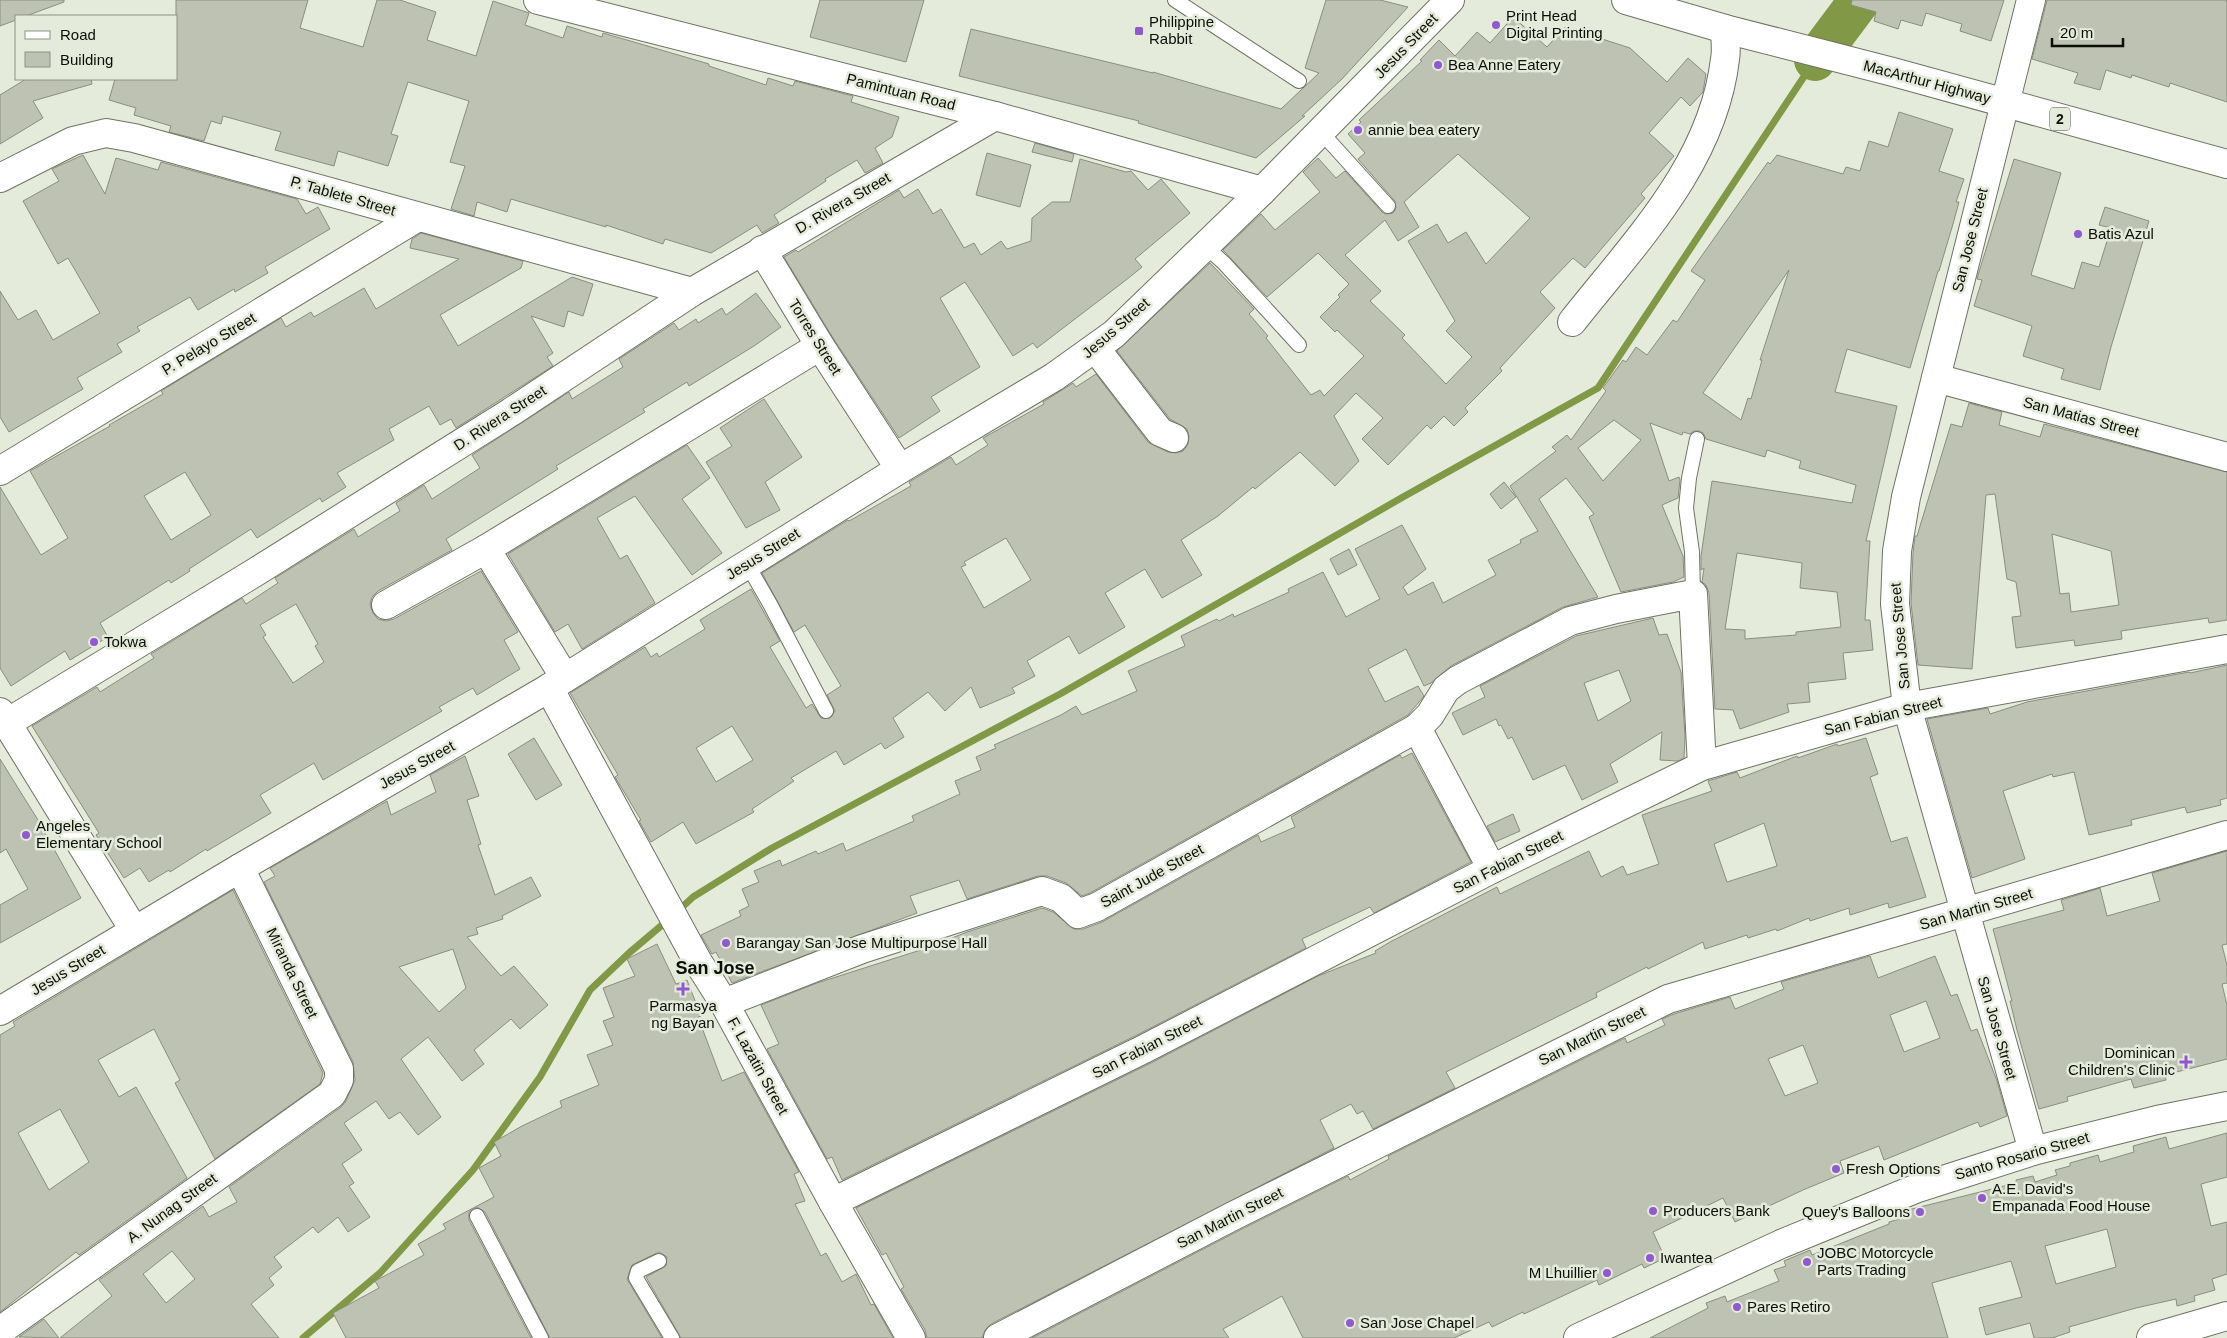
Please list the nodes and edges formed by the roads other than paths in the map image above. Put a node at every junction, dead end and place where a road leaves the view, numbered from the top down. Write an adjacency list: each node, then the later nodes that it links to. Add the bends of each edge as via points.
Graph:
1 (538, 0): 9 (main road, Pamintuan Road)
2 (1175, 0): 7 (lane)
3 (1450, 0): 10 (main road, Jesus Street)
4 (1626, 0): 6 (main road, MacArthur Highway / 2)
5 (2031, 0): 8 (main road, San Jose Street)
6 (1733, 31): 8 (main road, MacArthur Highway / 2); 19 (main road, via 1715,107 1697,153 1669,199)
7 (1300, 81)
8 (2003, 103): 11 (main road, MacArthur Highway / 2); 23 (main road, San Jose Street)
9 (995, 116): 13 (main road, Pamintuan Road); 17 (main road, D. Rivera Street)
10 (1321, 132): 13 (main road, Jesus Street); 14 (lane)
11 (2227, 164)
12 (0, 178): 15 (main road, P. Tablete Street, via 73,141 106,133)
13 (1262, 191): 16 (main road, Jesus Street)
14 (1388, 206)
15 (418, 217): 18 (main road, P. Tablete Street); 28 (main road, P. Pelayo Street)
16 (1205, 246): 20 (lane); 22 (main road, Jesus Street)
17 (762, 250): 18 (main road, D. Rivera Street); 21 (main road, Torres Street)
18 (692, 292): 37 (main road, D. Rivera Street, via 512,412 245,578)
19 (1572, 322)
20 (1299, 345)
21 (820, 346): 27 (main road, Torres Street); 29 (main road)
22 (1096, 349): 24 (main road, via 1160,432); 27 (main road, Jesus Street)
23 (1936, 378): 26 (main road, San Matias Street); 35 (main road, San Jose Street, via 1906,497 1897,551 1895,604)
24 (1174, 438)
25 (1697, 440): 31 (lane, via 1686,508)
26 (2227, 457)
27 (900, 469): 30 (main road, Jesus Street)
28 (0, 471)
29 (486, 549): 32 (main road); 34 (main road, F. Lazatin Street)
30 (747, 564): 34 (main road, Jesus Street); 36 (lane)
31 (1693, 594): 38 (main road, via 1570,621 1446,689 1430,715); 39 (main road)
32 (386, 605)
33 (2227, 649): 35 (main road, San Fabian Street)
34 (557, 683): 41 (main road, Jesus Street); 45 (main road, F. Lazatin Street, via 647,867)
35 (1907, 708): 39 (main road, San Fabian Street); 43 (main road, San Jose Street)
36 (826, 711)
37 (3, 717): 44 (main road)
38 (1417, 728): 42 (main road); 45 (main road, Saint Jude Street, via 1078,914 1061,898 1042,891 862,949)
39 (1702, 766): 42 (main road, San Fabian Street)
40 (2227, 835): 43 (main road, San Martin Street)
41 (240, 868): 44 (main road, Jesus Street); 47 (main road, Miranda Street, via 339,1069)
42 (1492, 869): 50 (main road, San Fabian Street, via 1144,1049)
43 (1964, 913): 49 (main road, San Jose Street); 59 (main road, San Martin Street, via 1668,999)
44 (134, 930): 46 (main road, Jesus Street)
45 (724, 1003): 50 (main road, F. Lazatin Street)
46 (0, 1011)
47 (339, 1080): 54 (main road, A. Nunag Street, via 332,1094)
48 (2227, 1106): 49 (main road, Santo Rosario Street)
49 (2033, 1150): 55 (main road, Santo Rosario Street, via 1914,1189 1781,1244)
50 (833, 1202): 58 (main road, F. Lazatin Street)
51 (477, 1216): 56 (lane)
52 (659, 1261): 57 (lane, via 638,1271 636,1278)
53 (2227, 1316): 60 (main road)
54 (0, 1331)
55 (1581, 1337)
56 (541, 1338)
57 (672, 1338)
58 (911, 1338)
59 (998, 1338)
60 (2151, 1338)

